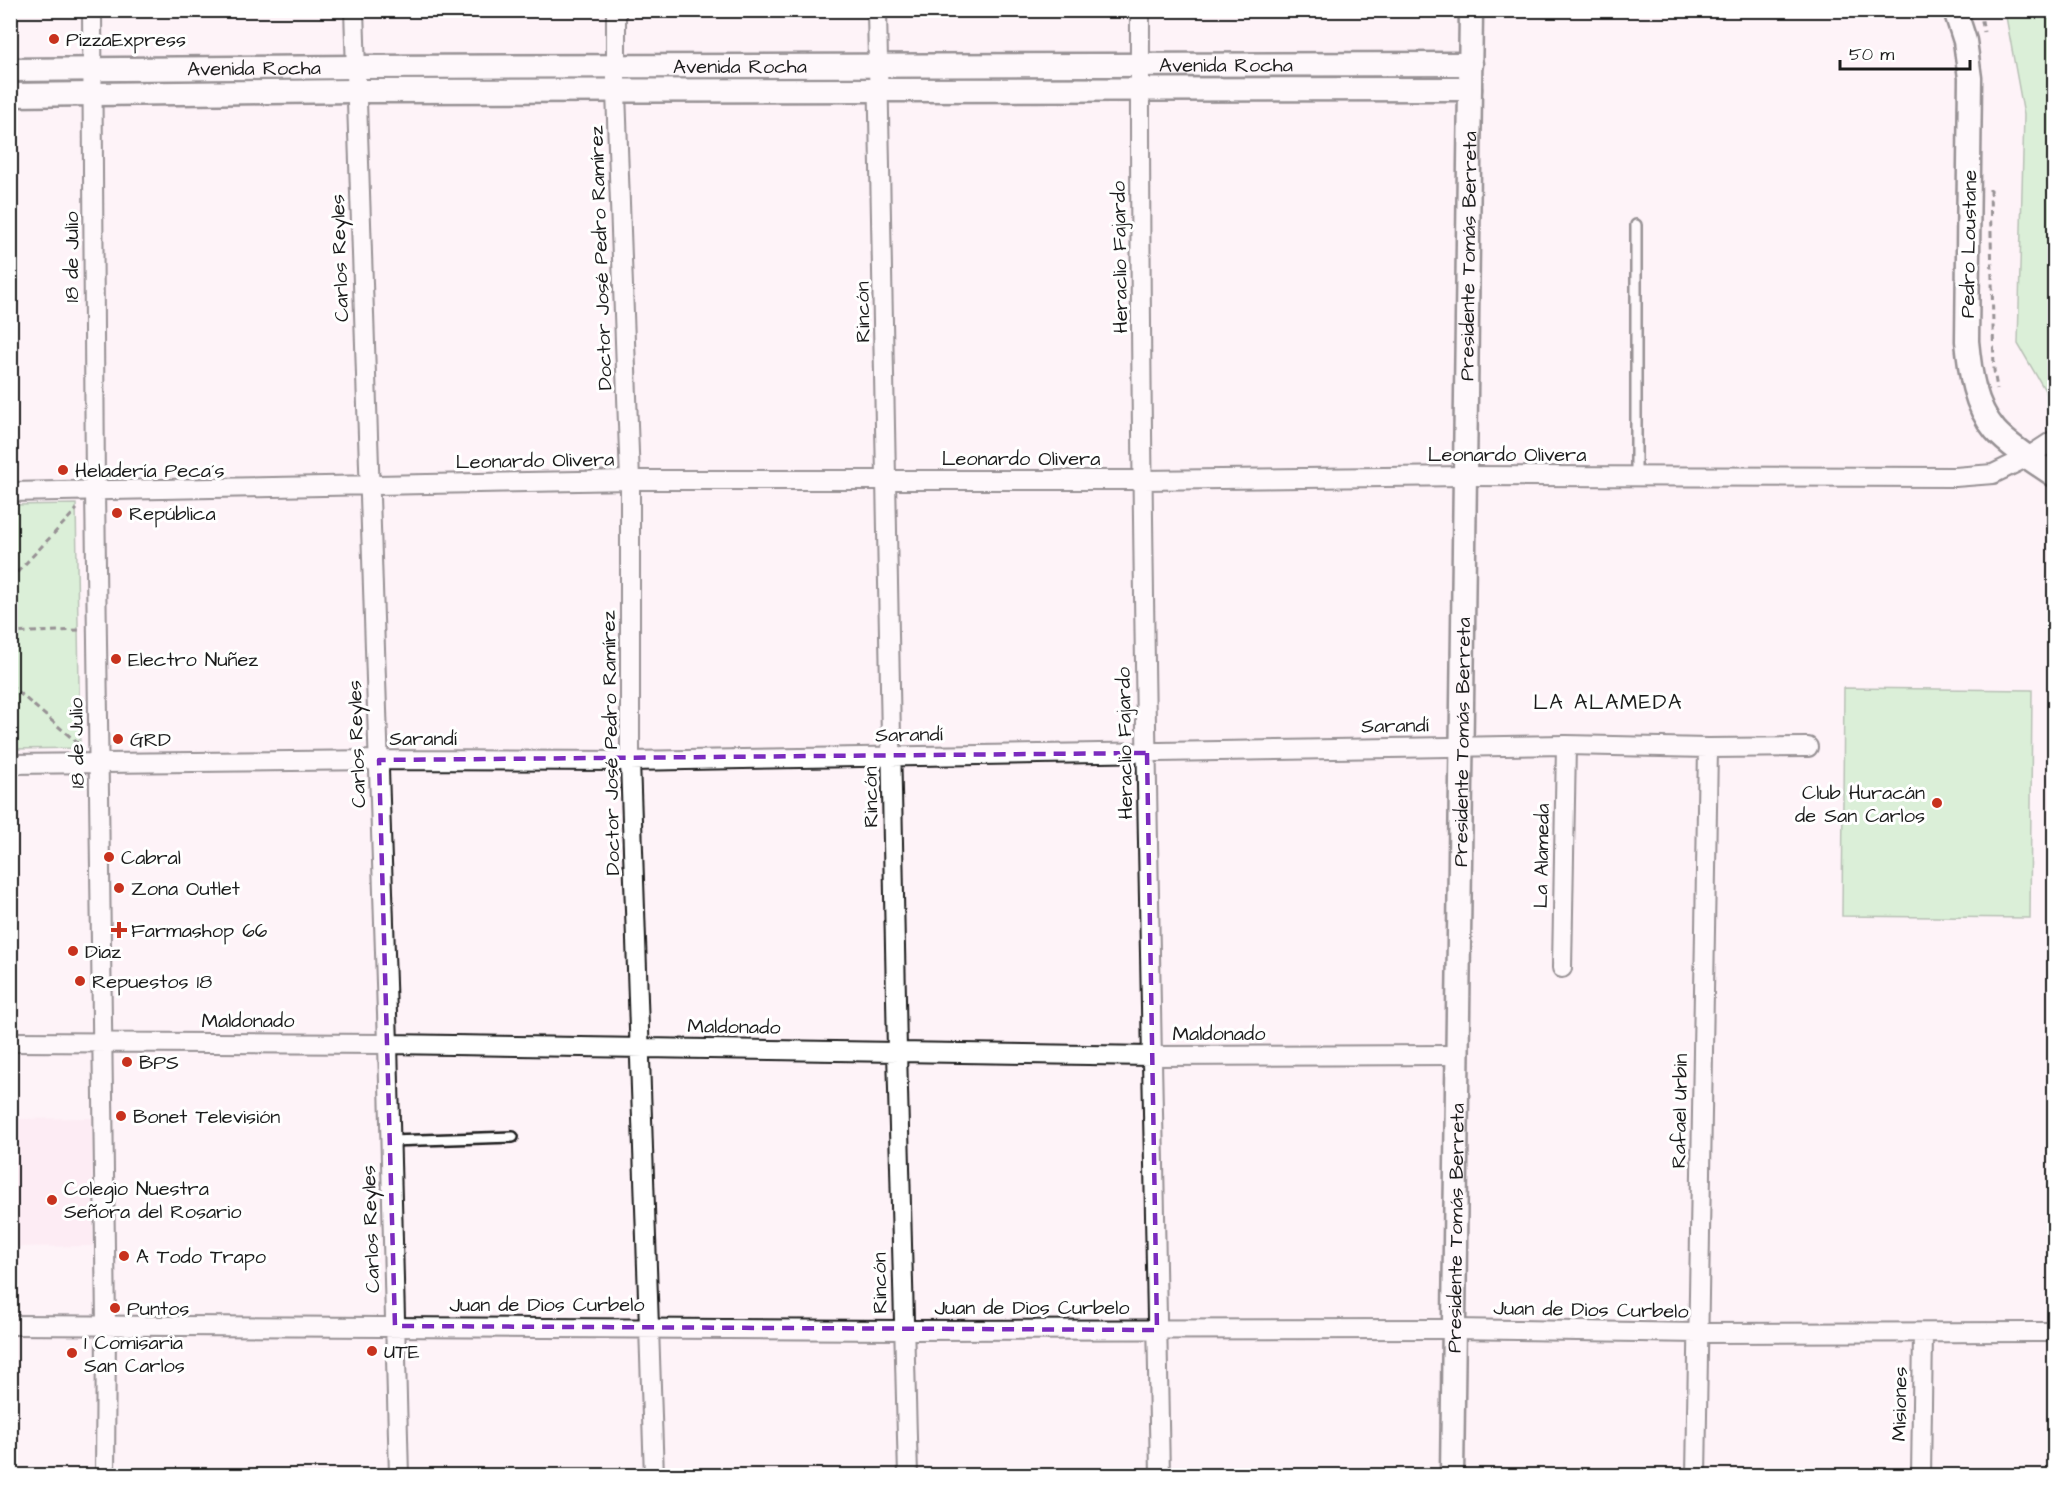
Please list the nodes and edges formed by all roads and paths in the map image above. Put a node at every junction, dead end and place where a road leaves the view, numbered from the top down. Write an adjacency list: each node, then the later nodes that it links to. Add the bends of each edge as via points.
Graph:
1 (92, 10): 15 (street, 18 de Julio)
2 (354, 10): 14 (street, Carlos Reyles)
3 (616, 10): 11 (street, Doctor José Pedro Ramírez)
4 (877, 10): 12 (street, Rincón)
5 (1140, 10): 13 (street, Heraclio Fajardo)
6 (1471, 10): 10 (street, Presidente Tomás Berreta)
7 (1955, 10): 28 (street, Pedro Loustane, via 1965,41 1970,78 1970,373 1979,404 1995,430)
8 (1980, 10): 9 (path)
9 (1985, 38)
10 (1471, 64): 13 (street, Avenida Rocha); 17 (street, Presidente Tomás Berreta)
11 (616, 66): 12 (street, Avenida Rocha); 14 (street, Avenida Rocha); 21 (street, Doctor José Pedro Ramírez)
12 (879, 66): 13 (street, Avenida Rocha); 18 (street, Rincón)
13 (1140, 66): 19 (street, Heraclio Fajardo)
14 (355, 67): 15 (street, Avenida Rocha); 20 (street, Carlos Reyles)
15 (93, 69): 16 (street, Avenida Rocha); 22 (street, 18 de Julio)
16 (10, 70)
17 (1470, 89): 19 (street, Avenida Rocha); 30 (street, Presidente Tomás Berreta)
18 (880, 90): 19 (street, Avenida Rocha); 21 (street, Avenida Rocha); 34 (street, Rincón)
19 (1140, 90): 33 (street, Heraclio Fajardo)
20 (355, 91): 21 (street, Avenida Rocha); 22 (street, Avenida Rocha); 35 (street, Carlos Reyles)
21 (616, 92): 32 (street, Doctor José Pedro Ramírez)
22 (93, 94): 23 (street, Avenida Rocha); 36 (street, 18 de Julio)
23 (10, 95)
24 (1990, 178): 26 (path)
25 (1636, 225): 31 (lane)
26 (1997, 393)
27 (2055, 440): 28 (street, Leonardo Olivera)
28 (2028, 458): 29 (street, Pedro Loustane); 31 (street, Leonardo Olivera, via 1993,474 1955,477)
29 (2055, 475)
30 (1465, 476): 31 (street, Leonardo Olivera); 33 (street, Leonardo Olivera); 43 (street, Presidente Tomás Berreta)
31 (1636, 476)
32 (630, 480): 34 (street, Leonardo Olivera); 35 (street, Leonardo Olivera); 49 (street, Doctor José Pedro Ramírez)
33 (1143, 480): 34 (street, Leonardo Olivera); 46 (street, Heraclio Fajardo)
34 (887, 481): 47 (street, Rincón)
35 (370, 486): 36 (street, Leonardo Olivera); 48 (street, Carlos Reyles)
36 (95, 490): 37 (street, Leonardo Olivera); 38 (path); 39 (street, 18 de Julio)
37 (10, 492)
38 (10, 580)
39 (97, 630): 40 (path); 50 (street, 18 de Julio)
40 (10, 633)
41 (10, 685): 50 (path)
42 (1566, 745): 43 (street, Sarandí); 45 (street, Sarandí); 52 (street, La Alameda)
43 (1461, 746): 46 (street, Sarandí); 58 (street, Presidente Tomás Berreta)
44 (1808, 747): 45 (street, Sarandí)
45 (1708, 748): 70 (street, Rafael Urbin)
46 (1147, 753): 47 (street, Sarandí); 59 (street, Heraclio Fajardo)
47 (892, 757): 49 (street, Sarandí); 57 (street, Rincón)
48 (379, 760): 49 (street, Sarandí); 50 (street, Sarandí); 55 (street, Carlos Reyles)
49 (630, 761): 56 (street, Doctor José Pedro Ramírez)
50 (99, 762): 51 (street, Sarandí); 54 (street, 18 de Julio)
51 (10, 764)
52 (1562, 968)
53 (10, 1042): 54 (street, Maldonado)
54 (103, 1042): 55 (street, Maldonado); 62 (street, 18 de Julio)
55 (388, 1044): 56 (street, Maldonado); 61 (street, Carlos Reyles)
56 (639, 1047): 57 (street, Maldonado); 65 (street, Doctor José Pedro Ramírez)
57 (897, 1051): 59 (street, Maldonado); 67 (street, Rincón)
58 (1456, 1055): 59 (street, Maldonado); 66 (street, Presidente Tomás Berreta)
59 (1151, 1056): 68 (street, Heraclio Fajardo)
60 (513, 1137): 61 (lane)
61 (390, 1141): 64 (street, Carlos Reyles)
62 (106, 1324): 63 (street, Juan de Dios Curbelo); 64 (street, Juan de Dios Curbelo); 72 (street, 18 de Julio)
63 (10, 1325)
64 (395, 1326): 65 (street, Juan de Dios Curbelo); 73 (street, Carlos Reyles)
65 (650, 1328): 67 (street, Juan de Dios Curbelo); 74 (street, Doctor José Pedro Ramírez)
66 (1454, 1329): 68 (street, Juan de Dios Curbelo); 70 (street, Juan de Dios Curbelo); 77 (street, Presidente Tomás Berreta)
67 (903, 1330): 68 (street, Juan de Dios Curbelo); 75 (street, Rincón)
68 (1157, 1330): 76 (street, Heraclio Fajardo)
69 (2055, 1332): 71 (street, Juan de Dios Curbelo)
70 (1698, 1333): 71 (street, Juan de Dios Curbelo); 78 (street, Rafael Urbin)
71 (1923, 1333): 79 (street, Misiones)
72 (105, 1476)
73 (399, 1476)
74 (654, 1476)
75 (908, 1476)
76 (1160, 1476)
77 (1452, 1476)
78 (1696, 1476)
79 (1921, 1476)

